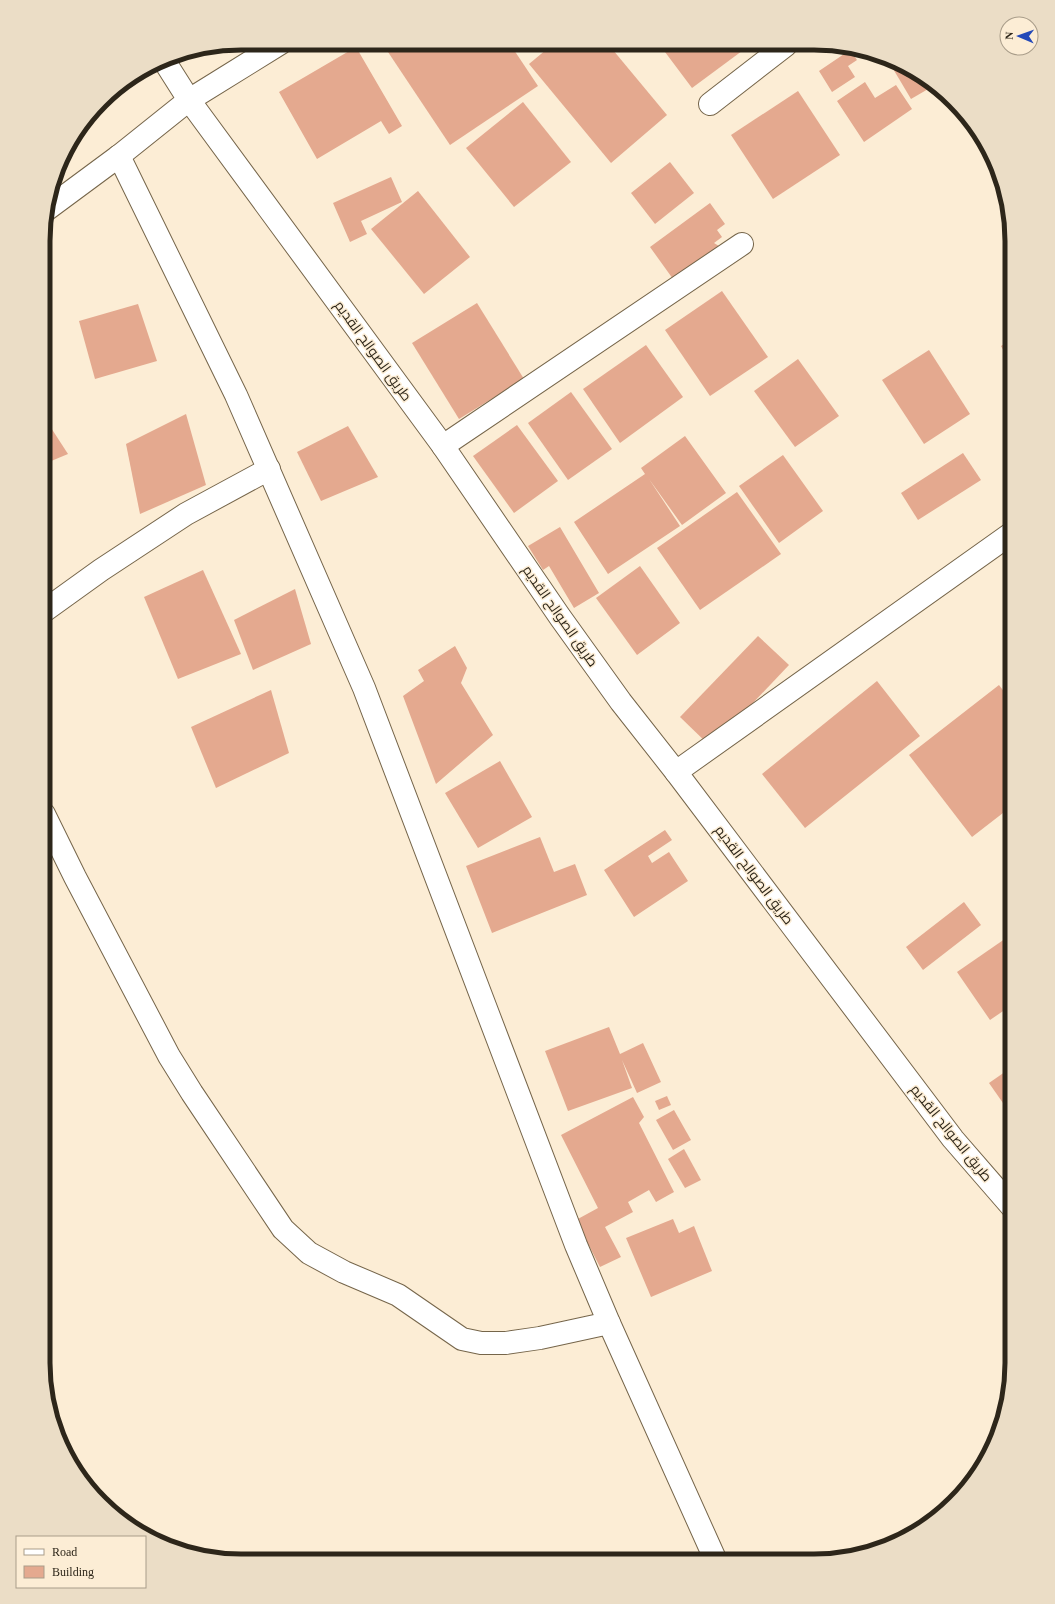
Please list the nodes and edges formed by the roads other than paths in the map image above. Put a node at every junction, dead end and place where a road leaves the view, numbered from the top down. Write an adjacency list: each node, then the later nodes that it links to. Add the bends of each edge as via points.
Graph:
1 (270, 50): 4 (street)
2 (780, 50): 5 (street)
3 (167, 65): 4 (street, طريق الصوالح القديم)
4 (189, 100): 6 (street); 9 (street, طريق الصوالح القديم)
5 (710, 104)
6 (119, 156): 7 (street); 10 (street)
7 (54, 204)
8 (742, 244): 9 (street)
9 (443, 446): 13 (street, طريق الصوالح القديم, via 560,617 621,702)
10 (269, 469): 12 (street, via 186,514); 16 (street, via 364,688 576,1245)
11 (1005, 539): 13 (street)
12 (50, 607)
13 (676, 772): 15 (street, طريق الصوالح القديم, via 939,1121)
14 (50, 826): 16 (street, via 170,1056 192,1093 283,1229 309,1253 398,1296 462,1339 481,1343 506,1343)
15 (1005, 1198)
16 (609, 1323): 17 (street)
17 (713, 1554)

